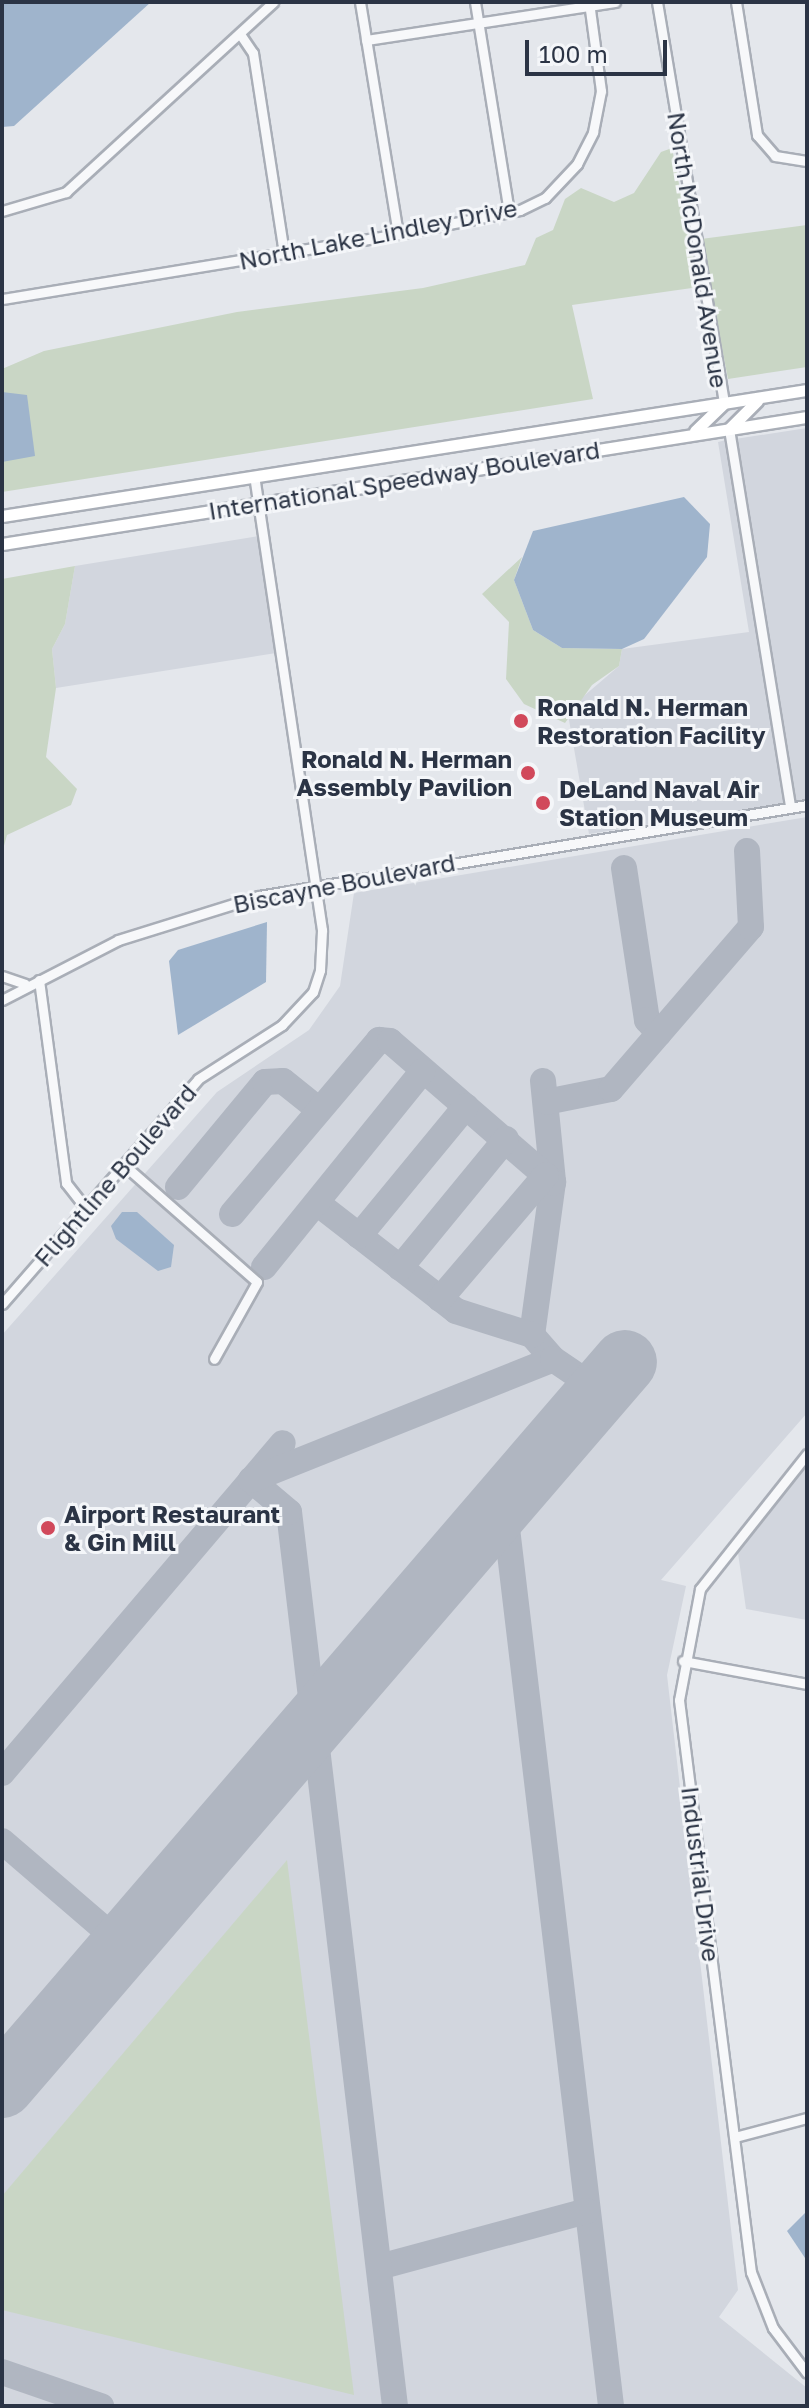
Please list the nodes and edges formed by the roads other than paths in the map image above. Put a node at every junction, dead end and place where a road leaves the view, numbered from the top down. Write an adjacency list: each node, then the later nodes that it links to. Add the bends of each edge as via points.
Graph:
1 (273, 2): 9 (street)
2 (360, 2): 10 (street)
3 (475, 2): 8 (street)
4 (615, 2): 7 (street)
5 (657, 2): 19 (street, North McDonald Avenue)
6 (736, 2): 11 (street, via 757,135 775,156)
7 (589, 4): 8 (street); 13 (street, North Lake Lindley Drive, via 601,91 593,132 553,190)
8 (478, 23): 10 (street); 13 (street)
9 (240, 34): 12 (street, via 66,192); 15 (street, via 253,53)
10 (366, 40): 14 (street)
11 (807, 161)
12 (2, 211)
13 (509, 212): 14 (street, North Lake Lindley Drive)
14 (398, 234): 15 (street, North Lake Lindley Drive)
15 (284, 253): 16 (street, North Lake Lindley Drive)
16 (2, 299)
17 (807, 390): 18 (main road, International Speedway Boulevard)
18 (764, 397): 19 (main road, International Speedway Boulevard); 21 (main road, via 740,411)
19 (724, 403): 22 (main road); 23 (main road, International Speedway Boulevard)
20 (807, 417): 21 (main road, International Speedway Boulevard)
21 (729, 429): 22 (main road, International Speedway Boulevard); 28 (street)
22 (688, 436): 24 (main road, International Speedway Boulevard)
23 (254, 476): 24 (street, Flightline Boulevard); 25 (main road, International Speedway Boulevard)
24 (259, 504): 26 (main road, International Speedway Boulevard); 29 (street, Flightline Boulevard)
25 (2, 516)
26 (2, 544)
27 (807, 805): 28 (street, Biscayne Boulevard)
28 (790, 807): 29 (street, Biscayne Boulevard)
29 (315, 884): 31 (street, Biscayne Boulevard, via 118,940); 34 (street, Flightline Boulevard, via 324,947 313,992 282,1025 198,1079)
30 (2, 976): 32 (street)
31 (39, 980): 32 (street, Biscayne Boulevard); 35 (street, via 66,1183)
32 (25, 984): 33 (street)
33 (2, 1000)
34 (124, 1165): 35 (street, Flightline Boulevard); 37 (street, via 257,1282)
35 (86, 1209): 36 (street, Flightline Boulevard)
36 (2, 1304)
37 (214, 1359)
38 (807, 1454): 39 (street, Industrial Drive, via 700,1589)
39 (683, 1661): 40 (street); 42 (street, Industrial Drive, via 679,1700)
40 (807, 1684)
41 (807, 2118): 42 (street)
42 (735, 2137): 43 (street, Industrial Drive, via 751,2272 773,2328)
43 (807, 2373)

